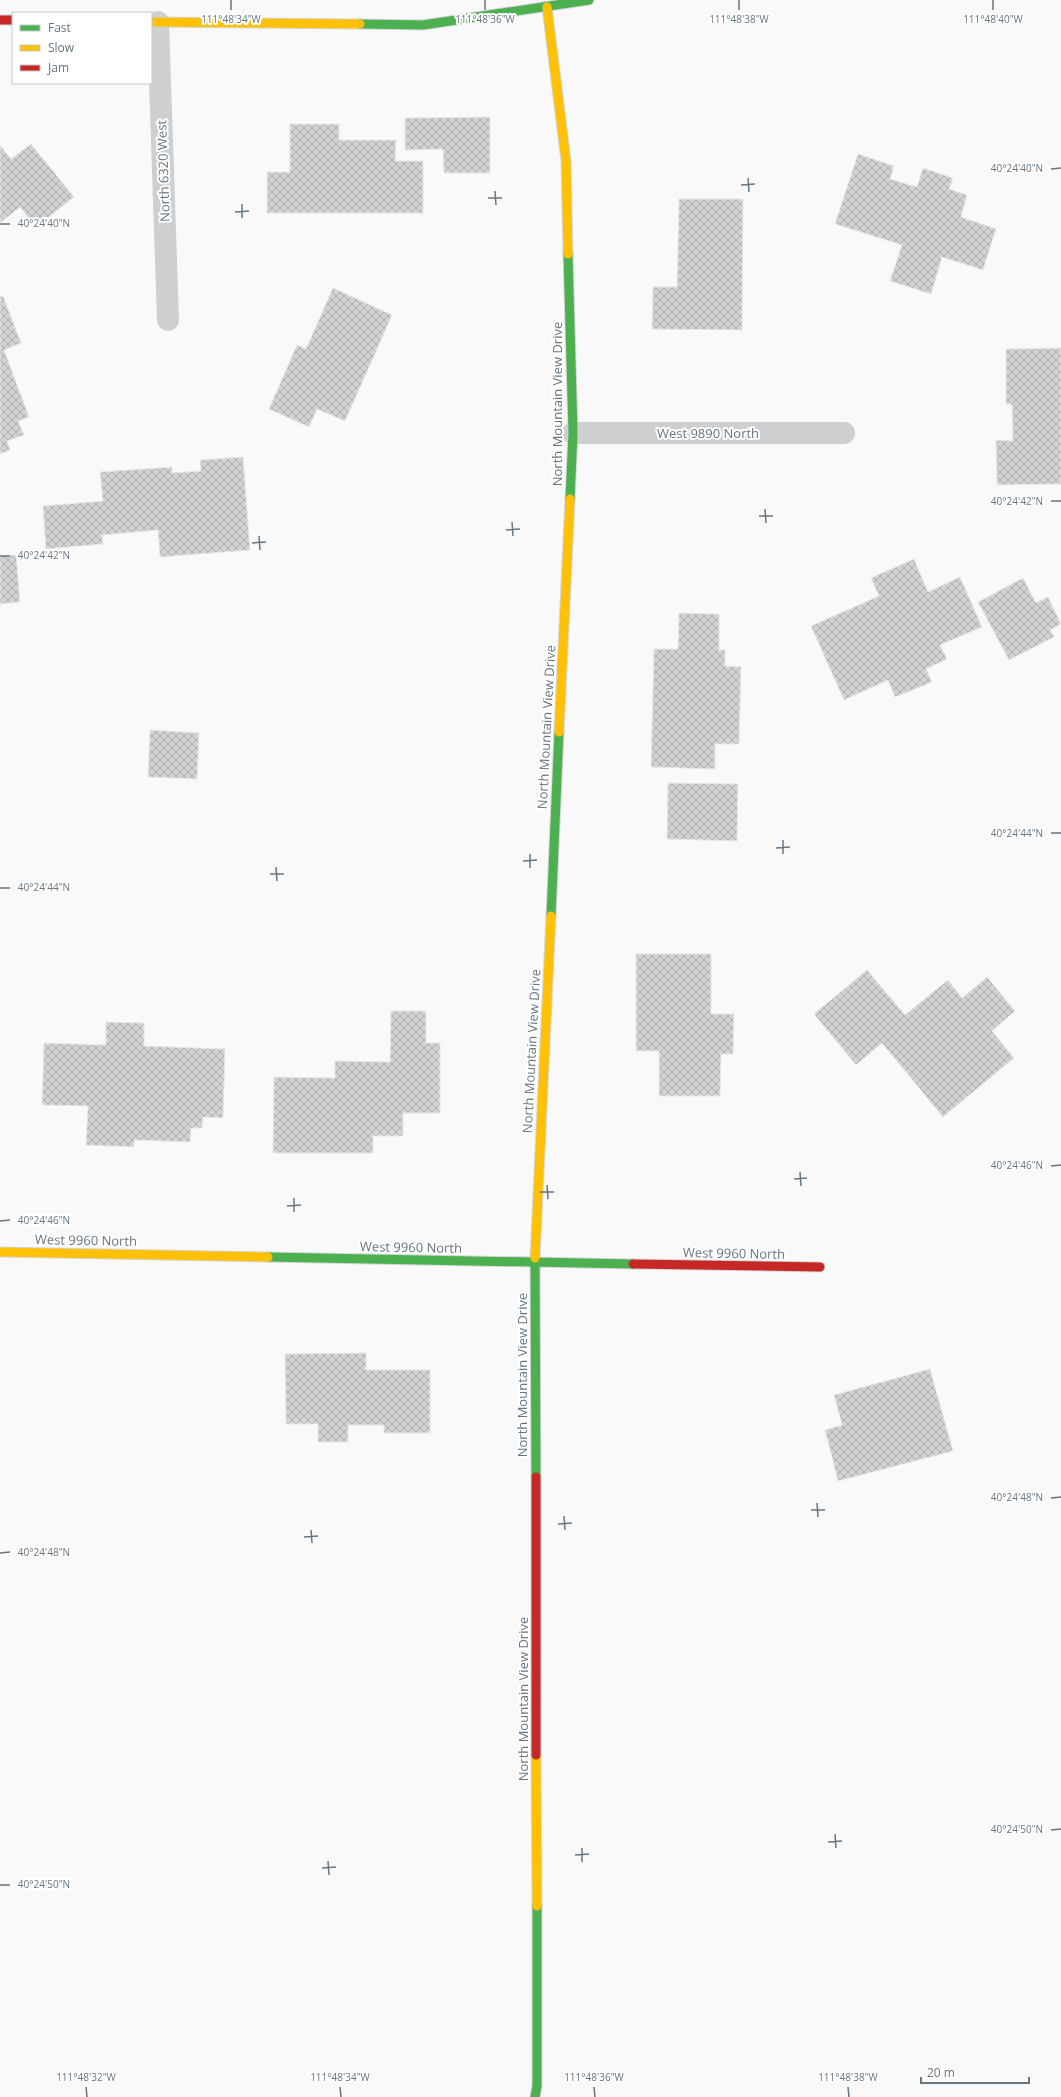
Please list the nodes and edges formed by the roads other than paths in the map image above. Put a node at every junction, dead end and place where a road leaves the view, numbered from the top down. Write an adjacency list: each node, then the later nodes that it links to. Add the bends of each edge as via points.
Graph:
1 (589, 0): 2 (street)
2 (547, 7): 5 (street, via 423,25); 7 (street, North Mountain View Drive, via 566,161)
3 (0, 20): 4 (street)
4 (12, 20)
5 (155, 22): 6 (street, North 6320 West)
6 (168, 320)
7 (573, 432): 8 (street, West 9890 North); 10 (street, North Mountain View Drive)
8 (844, 433)
9 (0, 1252): 10 (street, West 9960 North)
10 (534, 1263): 11 (street, West 9960 North); 12 (street, North Mountain View Drive)
11 (820, 1268)
12 (535, 2097)

